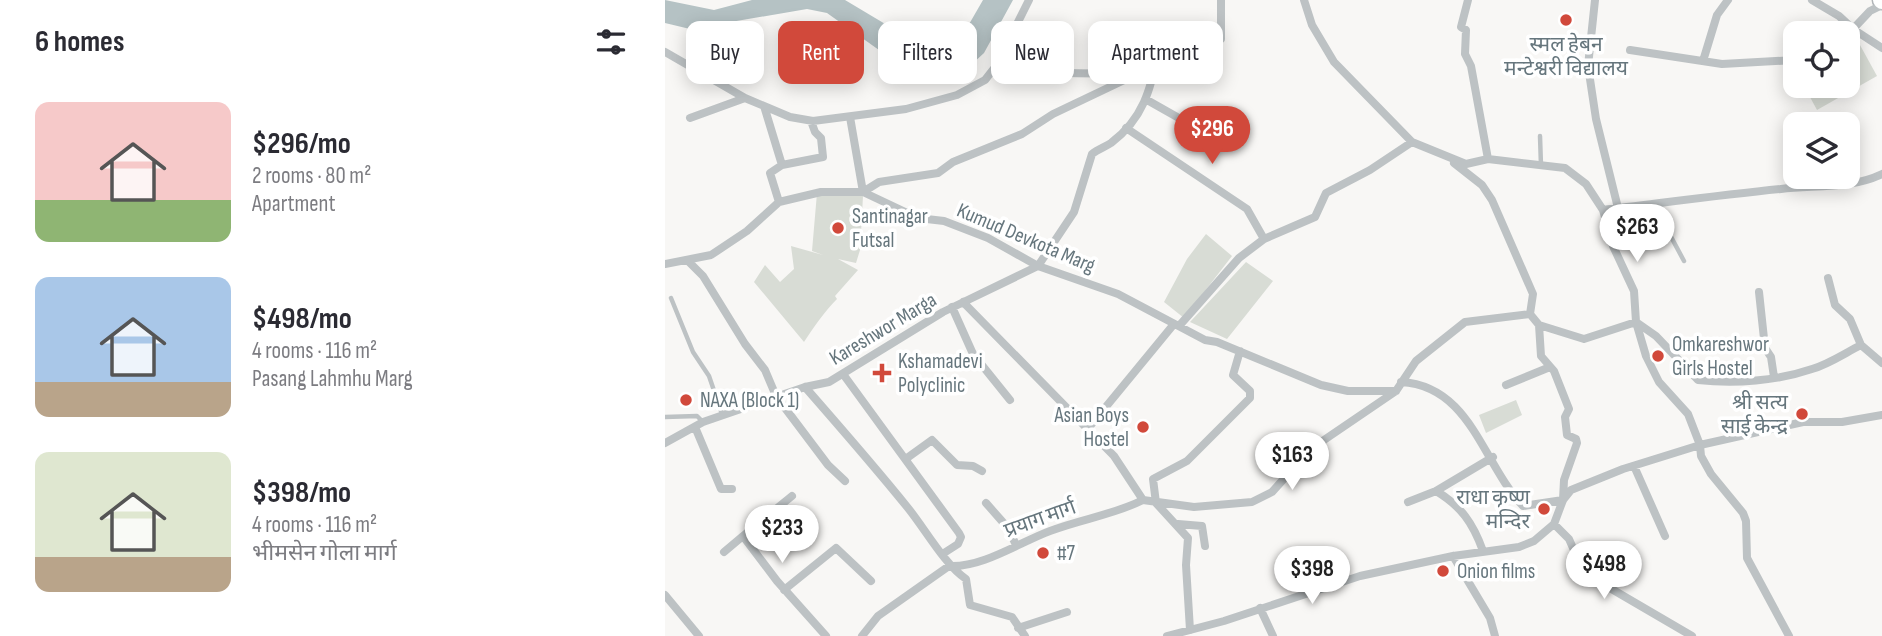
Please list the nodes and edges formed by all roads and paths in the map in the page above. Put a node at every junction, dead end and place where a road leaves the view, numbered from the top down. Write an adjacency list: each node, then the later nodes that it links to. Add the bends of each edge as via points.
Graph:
1 (1029, 0): 23 (street, via 985,80 957,95 906,109)
2 (1221, 0): 9 (street)
3 (1304, 0): 29 (street, via 1312,25 1334,62)
4 (1468, 0): 31 (street, via 1461,27 1466,30 1465,54)
5 (1595, 0): 38 (street, via 1588,66)
6 (1728, 0): 16 (street, via 1717,15)
7 (1812, 0): 10 (street)
8 (1882, 2): 11 (street)
9 (1220, 21)
10 (1843, 21)
11 (1860, 21)
12 (1860, 36): 13 (street)
13 (1882, 48)
14 (1630, 50): 16 (street)
15 (665, 52): 20 (street)
16 (1703, 61): 17 (street)
17 (1783, 61)
18 (1116, 84): 35 (street, via 938,173 879,182)
19 (1152, 84): 21 (street)
20 (745, 98): 22 (street); 24 (street)
21 (1147, 100): 26 (street, via 1138,118); 28 (street)
22 (764, 106): 25 (street); 32 (street)
23 (850, 117): 25 (street); 35 (street)
24 (690, 118)
25 (811, 121): 32 (street, via 821,138 823,157)
26 (1126, 128): 40 (street, via 1247,209); 44 (street, via 1092,154 1074,212)
27 (1540, 136): 33 (lane)
28 (1216, 139)
29 (1412, 142): 30 (street); 40 (street, via 1326,193 1315,218)
30 (1448, 155): 31 (street, via 1467,164); 50 (street, via 1492,200 1533,295)
31 (1488, 159): 33 (street)
32 (782, 165): 36 (street, via 770,173)
33 (1541, 166): 39 (street, via 1565,168 1576,175)
34 (1882, 173): 37 (street, via 1868,181 1842,185)
35 (863, 192): 36 (street, Kumud Devkota Marg, via 821,192); 44 (street, Kumud Devkota Marg, via 918,218 944,221 988,238)
36 (779, 202): 41 (street, Kumud Devkota Marg, via 711,255)
37 (1654, 205): 38 (street); 42 (lane)
38 (1618, 208): 39 (street)
39 (1603, 210): 51 (street, via 1613,246 1635,292)
40 (1264, 239): 52 (street, via 1229,268)
41 (688, 261): 43 (street, Kumud Devkota Marg); 63 (street, via 697,267 765,370)
42 (1684, 261)
43 (665, 264)
44 (1038, 266): 48 (street, Kareshwor Marga); 52 (street, Kumud Devkota Marg, via 1118,294)
45 (1828, 278): 54 (street, via 1835,305 1850,319)
46 (1759, 292): 59 (street, via 1765,348)
47 (671, 298): 65 (lane, via 709,376)
48 (963, 303): 49 (street, Kareshwor Marga); 69 (street)
49 (952, 307): 58 (street, Kareshwor Marga); 64 (street, via 973,354)
50 (1529, 314): 53 (street); 61 (street, via 1465,322 1416,361)
51 (1636, 322): 53 (street, via 1584,339); 59 (street, via 1698,380); 71 (street, via 1659,382 1688,414)
52 (1176, 325): 55 (street, Kumud Devkota Marg); 69 (street)
53 (1539, 325): 57 (street, via 1539,347)
54 (1861, 345): 56 (street); 59 (street, via 1814,369)
55 (1240, 351): 61 (street, Kumud Devkota Marg, via 1347,391); 84 (street, via 1233,375 1250,391 1250,398 1187,461 1155,475)
56 (1882, 363)
57 (1550, 367): 60 (street); 81 (street, via 1569,409 1567,435 1577,443 1564,480)
58 (843, 374): 62 (street, Kareshwor Marga); 73 (street)
59 (1774, 377)
60 (1506, 385)
61 (1398, 386): 72 (street, Kumud Devkota Marg, via 1426,386 1441,395 1465,416); 84 (street, via 1307,453 1272,492 1252,502 1194,507)
62 (805, 387): 63 (street, Kareshwor Marga); 93 (street)
63 (776, 396): 65 (street, Kareshwor Marga); 76 (street, via 828,466)
64 (1010, 400)
65 (722, 415): 68 (street, Kareshwor Marga)
66 (1882, 415): 71 (street, via 1803,422)
67 (665, 417): 68 (lane, via 697,416)
68 (699, 424): 70 (street, Kareshwor Marga); 77 (street, via 721,489)
69 (1087, 431): 80 (street, via 1114,456)
70 (665, 443)
71 (1700, 445): 74 (street); 111 (street, via 1711,474 1743,513 1747,558)
72 (1493, 457): 78 (street); 81 (street, Kumud Devkota Marg, via 1523,506)
73 (907, 458): 75 (street, via 932,440 957,465); 93 (street, via 961,537)
74 (1634, 466): 81 (street, via 1571,490); 88 (street)
75 (982, 471)
76 (845, 481)
77 (732, 489)
78 (1436, 491): 82 (street); 91 (street, via 1455,502 1466,516)
79 (793, 496): 87 (street)
80 (1143, 500): 84 (street); 89 (street, प्रयाग मार्ग)
81 (1563, 500): 86 (street)
82 (1408, 502)
83 (986, 503): 89 (street)
84 (1156, 503): 85 (street)
85 (1178, 524): 90 (street, via 1202,526); 102 (street, via 1188,538)
86 (1554, 524): 91 (street, via 1527,544); 110 (street, via 1569,539 1580,564 1603,584)
87 (743, 536): 92 (street); 97 (street)
88 (1665, 536)
89 (1016, 545): 95 (street, प्रयाग मार्ग)
90 (1205, 546)
91 (1483, 551): 94 (street)
92 (724, 552)
93 (944, 553): 95 (street)
94 (1453, 555): 99 (street, via 1360,576); 109 (street, via 1490,618)
95 (949, 566): 101 (street, via 969,584 970,605 1013,617); 105 (street, via 878,616)
96 (871, 581): 97 (street, via 836,548)
97 (784, 590): 104 (street)
98 (665, 595): 103 (street)
99 (1260, 608): 102 (street); 108 (street)
100 (1067, 612): 101 (street)
101 (1019, 628): 106 (street)
102 (1190, 630): 107 (street)
103 (699, 636)
104 (826, 636)
105 (862, 636)
106 (1025, 636)
107 (1167, 636)
108 (1273, 636)
109 (1495, 636)
110 (1692, 636)
111 (1789, 636)

